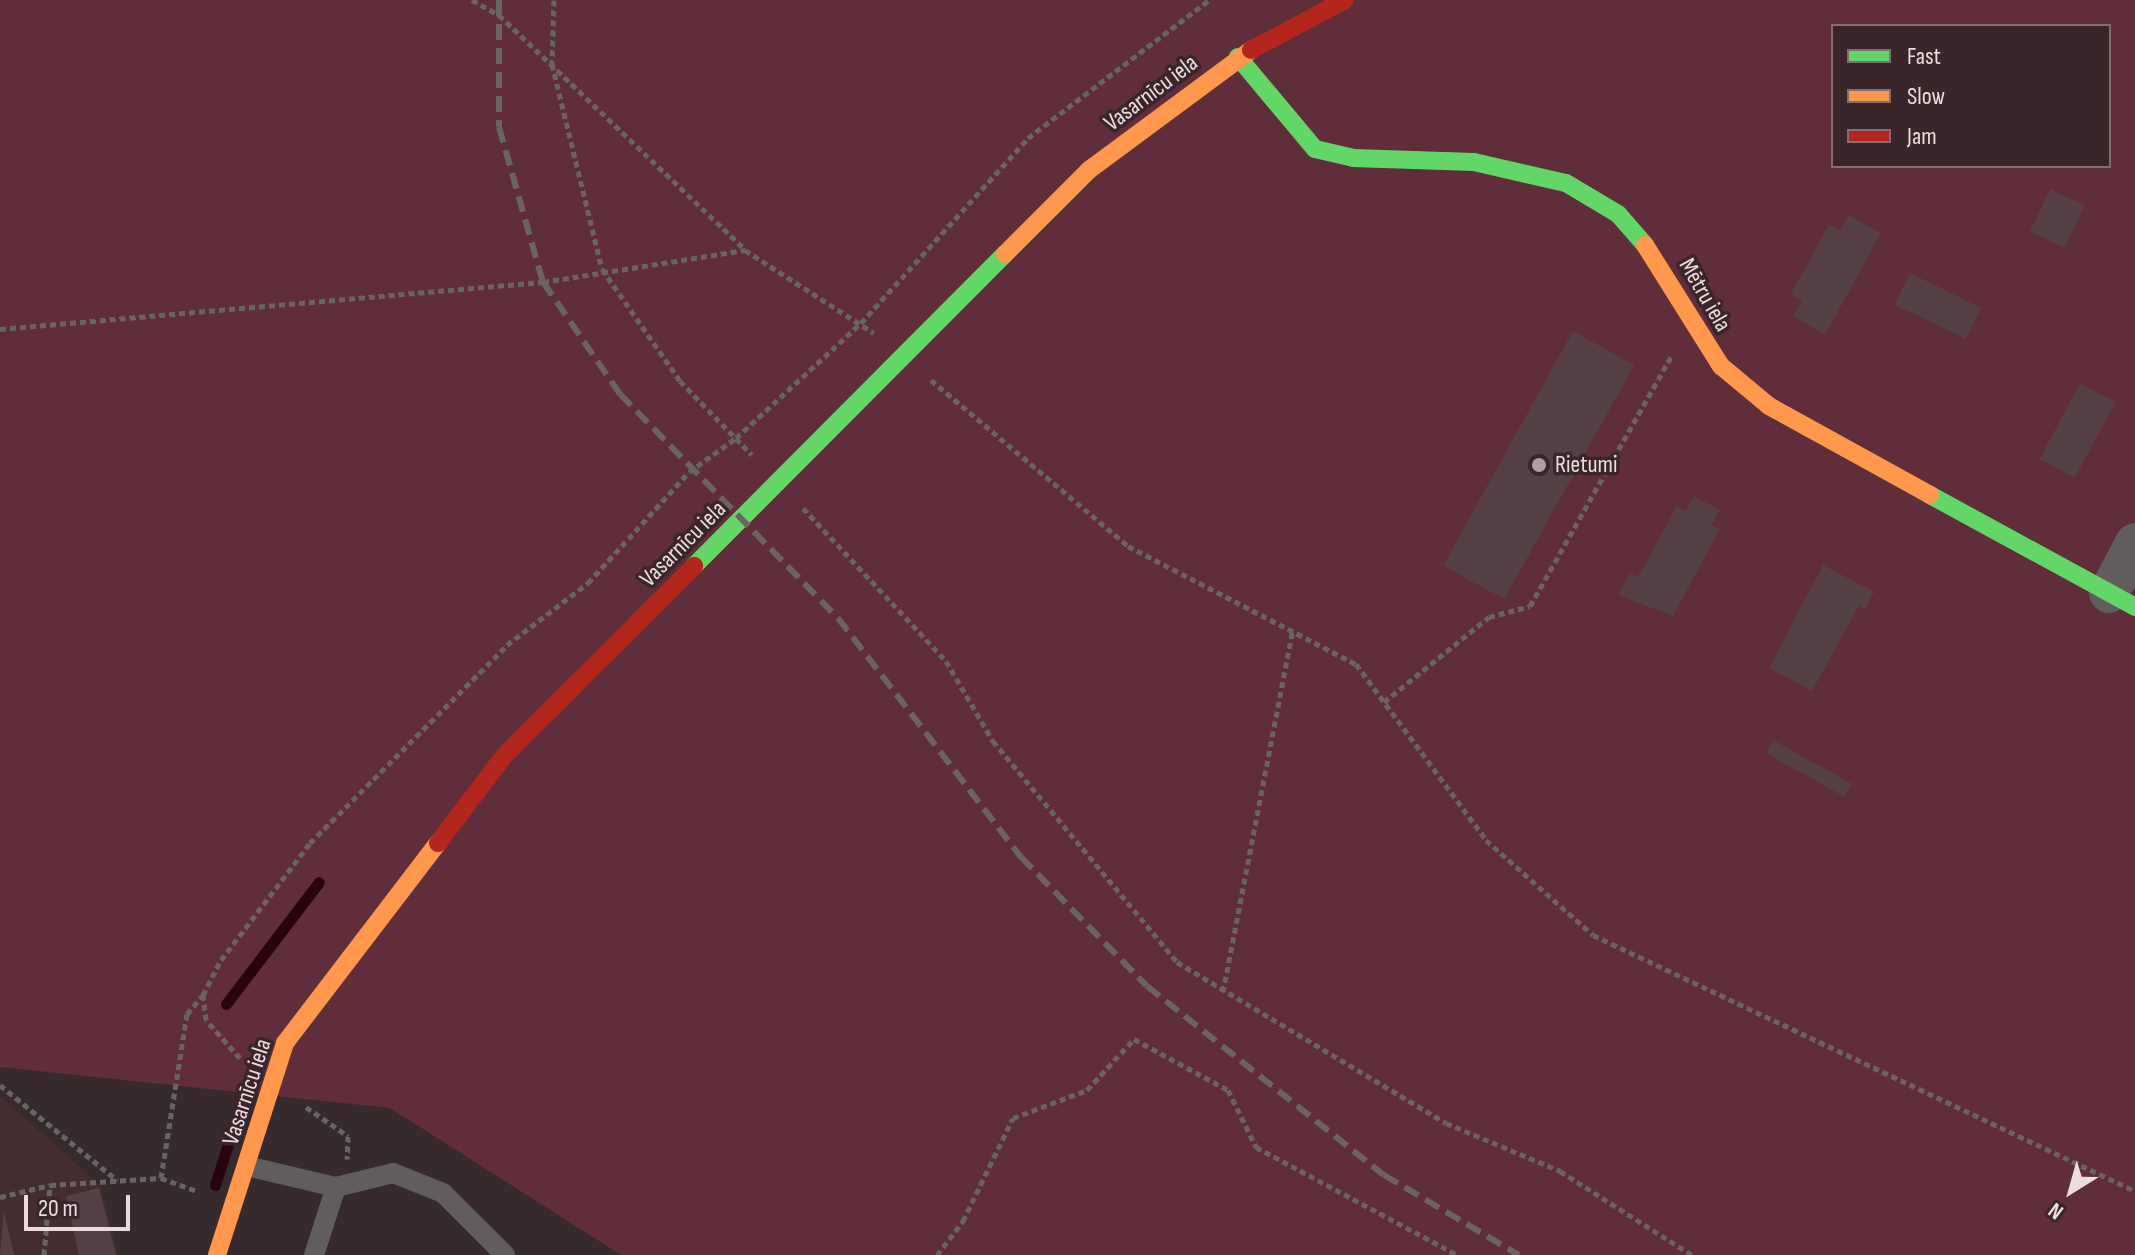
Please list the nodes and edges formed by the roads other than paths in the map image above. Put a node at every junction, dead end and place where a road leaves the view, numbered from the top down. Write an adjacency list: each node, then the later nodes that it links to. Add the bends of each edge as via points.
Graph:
1 (1345, 0): 2 (street, Vasarnīcu iela)
2 (1238, 57): 4 (street, Mētru iela, via 1288,125 1315,149 1353,158 1474,162 1566,183 1618,214 1648,248 1689,324 1721,366 1769,406); 5 (street, Vasarnīcu iela, via 1089,170 899,354 504,756 285,1043)
3 (2135, 543): 4 (street)
4 (2122, 600)
5 (247, 1166): 6 (lane); 7 (street, Vasarnīcu iela)
6 (336, 1187): 8 (lane); 9 (lane, via 393,1173 430,1188)
7 (217, 1255)
8 (314, 1255)
9 (505, 1255)

